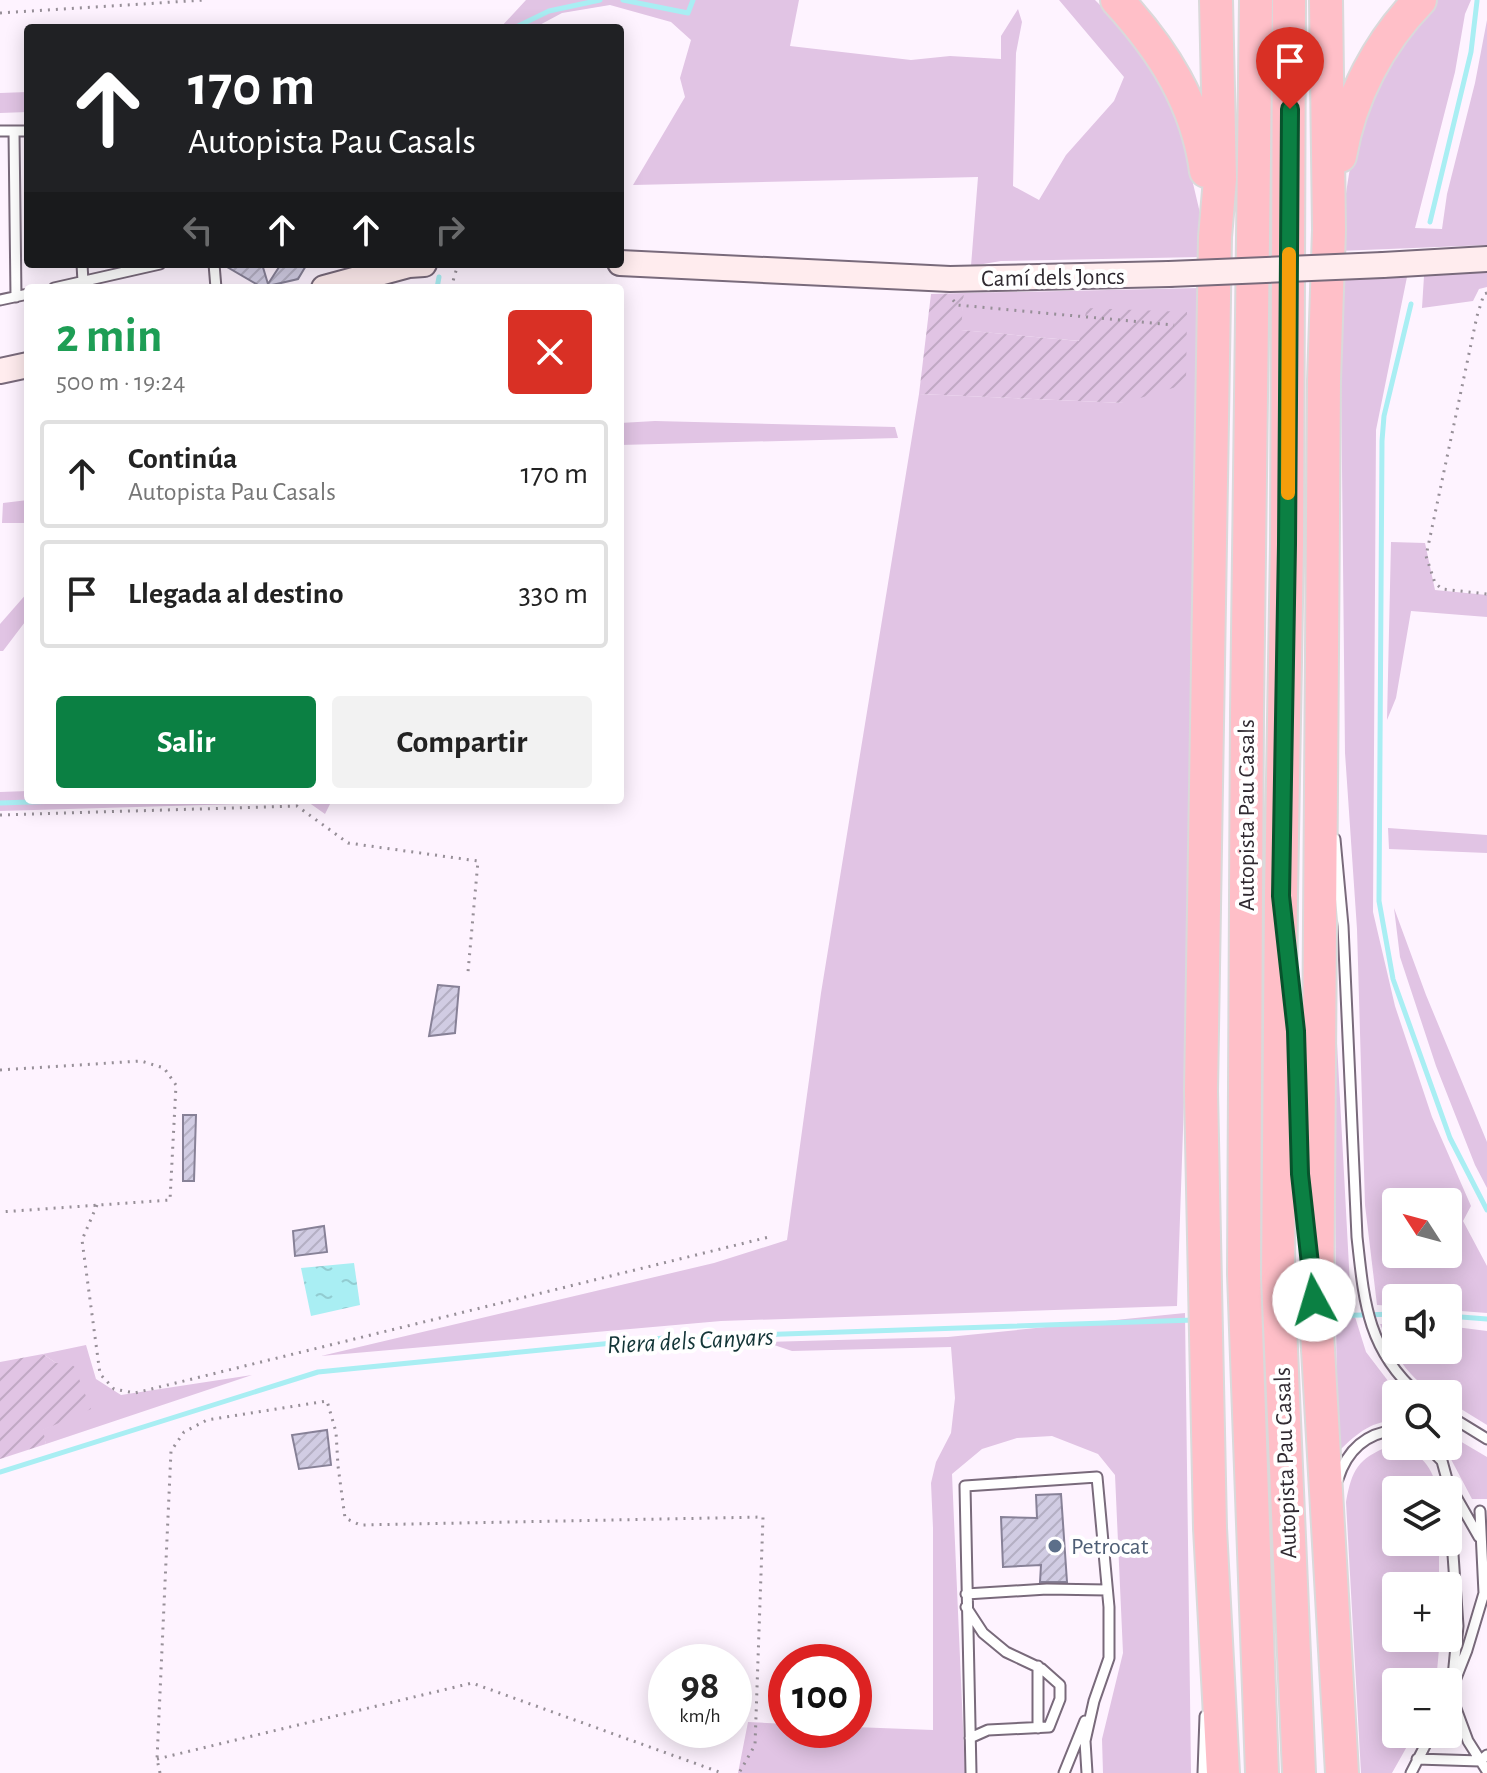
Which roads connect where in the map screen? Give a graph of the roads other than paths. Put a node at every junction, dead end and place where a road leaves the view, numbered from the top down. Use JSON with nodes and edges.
{"nodes":[{"id":1,"x":1117,"y":0,"type":"edge"},
{"id":2,"x":1216,"y":0,"type":"edge"},
{"id":3,"x":1256,"y":0,"type":"edge"},
{"id":4,"x":1289,"y":0,"type":"edge"},
{"id":5,"x":1326,"y":0,"type":"edge"},
{"id":6,"x":1420,"y":0,"type":"edge"},
{"id":7,"x":0,"y":131,"type":"edge"},
{"id":8,"x":14,"y":131,"type":"junction"},
{"id":9,"x":24,"y":131,"type":"edge"},
{"id":10,"x":1329,"y":230,"type":"junction"},
{"id":11,"x":1215,"y":237,"type":"junction"},
{"id":12,"x":1487,"y":259,"type":"edge"},
{"id":13,"x":624,"y":263,"type":"edge"},
{"id":14,"x":82,"y":268,"type":"edge"},
{"id":15,"x":141,"y":268,"type":"edge"},
{"id":16,"x":398,"y":268,"type":"edge"},
{"id":17,"x":83,"y":282,"type":"junction"},
{"id":18,"x":73,"y":284,"type":"edge"},
{"id":19,"x":339,"y":284,"type":"edge"},
{"id":20,"x":24,"y":295,"type":"edge"},
{"id":21,"x":16,"y":297,"type":"junction"},
{"id":22,"x":0,"y":300,"type":"edge"},
{"id":23,"x":24,"y":366,"type":"edge"},
{"id":24,"x":0,"y":371,"type":"edge"},
{"id":25,"x":1247,"y":713,"type":"junction"},
{"id":26,"x":1322,"y":791,"type":"junction"},
{"id":27,"x":1281,"y":896,"type":"junction"},
{"id":28,"x":1204,"y":1164,"type":"junction"},
{"id":29,"x":1314,"y":1268,"type":"junction"},
{"id":30,"x":1402,"y":1380,"type":"edge"},
{"id":31,"x":1462,"y":1424,"type":"edge"},
{"id":32,"x":1382,"y":1433,"type":"edge"},
{"id":33,"x":1487,"y":1439,"type":"edge"},
{"id":34,"x":1462,"y":1507,"type":"edge"},
{"id":35,"x":1480,"y":1511,"type":"dead end"},
{"id":36,"x":1210,"y":1528,"type":"junction"},
{"id":37,"x":1481,"y":1540,"type":"junction"},
{"id":38,"x":1327,"y":1541,"type":"junction"},
{"id":39,"x":1453,"y":1556,"type":"edge"},
{"id":40,"x":1107,"y":1590,"type":"junction"},
{"id":41,"x":966,"y":1594,"type":"junction"},
{"id":42,"x":1485,"y":1594,"type":"edge"},
{"id":43,"x":966,"y":1607,"type":"junction"},
{"id":44,"x":1038,"y":1666,"type":"junction"},
{"id":45,"x":1206,"y":1666,"type":"dead end"},
{"id":46,"x":1453,"y":1668,"type":"edge"},
{"id":47,"x":1460,"y":1668,"type":"edge"},
{"id":48,"x":1094,"y":1701,"type":"junction"},
{"id":49,"x":1205,"y":1712,"type":"dead end"},
{"id":50,"x":1462,"y":1724,"type":"edge"},
{"id":51,"x":1038,"y":1728,"type":"junction"},
{"id":52,"x":970,"y":1738,"type":"junction"},
{"id":53,"x":1423,"y":1748,"type":"edge"},
{"id":54,"x":1484,"y":1758,"type":"edge"},
{"id":55,"x":1417,"y":1759,"type":"junction"},
{"id":56,"x":1487,"y":1771,"type":"edge"},
{"id":57,"x":971,"y":1773,"type":"edge"},
{"id":58,"x":1064,"y":1773,"type":"edge"},
{"id":59,"x":1087,"y":1773,"type":"edge"},
{"id":60,"x":1203,"y":1773,"type":"edge"},
{"id":61,"x":1223,"y":1773,"type":"edge"},
{"id":62,"x":1262,"y":1773,"type":"edge"},
{"id":63,"x":1299,"y":1773,"type":"edge"},
{"id":64,"x":1342,"y":1773,"type":"edge"},
{"id":65,"x":1411,"y":1773,"type":"edge"}],
"edges":[{"from":1,"to":11,"type":"highway"},
{"from":2,"to":11,"type":"highway"},
{"from":3,"to":25,"type":"highway","name":"Autopista Pau Casals"},
{"from":4,"to":27,"type":"highway","name":"Autopista Pau Casals"},
{"from":5,"to":10,"type":"highway"},
{"from":6,"to":10,"type":"highway"},
{"from":7,"to":8,"type":"lane"},
{"from":8,"to":9,"type":"lane"},
{"from":8,"to":21,"type":"lane"},
{"from":10,"to":26,"type":"highway"},
{"from":11,"to":28,"type":"highway"},
{"from":12,"to":13,"type":"street","name":"Camí dels Joncs","bridge":true},
{"from":14,"to":17,"type":"lane"},
{"from":15,"to":17,"type":"lane"},
{"from":16,"to":19,"type":"street"},
{"from":17,"to":18,"type":"lane"},
{"from":20,"to":21,"type":"lane"},
{"from":21,"to":22,"type":"lane"},
{"from":23,"to":24,"type":"street"},
{"from":25,"to":28,"type":"highway"},
{"from":25,"to":62,"type":"highway","name":"Autopista Pau Casals"},
{"from":26,"to":29,"type":"highway"},
{"from":26,"to":30,"type":"lane"},
{"from":27,"to":29,"type":"highway"},
{"from":27,"to":63,"type":"highway","name":"Autopista Pau Casals"},
{"from":28,"to":36,"type":"highway"},
{"from":29,"to":38,"type":"highway"},
{"from":31,"to":33,"type":"lane"},
{"from":32,"to":38,"type":"lane"},
{"from":34,"to":37,"type":"lane"},
{"from":35,"to":37,"type":"lane"},
{"from":36,"to":45,"type":"lane"},
{"from":36,"to":61,"type":"highway"},
{"from":37,"to":42,"type":"lane"},
{"from":38,"to":64,"type":"highway"},
{"from":39,"to":46,"type":"lane"},
{"from":40,"to":41,"type":"lane"},
{"from":40,"to":41,"type":"lane"},
{"from":40,"to":48,"type":"lane"},
{"from":41,"to":43,"type":"lane"},
{"from":42,"to":47,"type":"lane"},
{"from":43,"to":44,"type":"lane"},
{"from":43,"to":52,"type":"lane"},
{"from":44,"to":51,"type":"lane"},
{"from":44,"to":51,"type":"lane"},
{"from":48,"to":58,"type":"lane"},
{"from":48,"to":59,"type":"lane"},
{"from":49,"to":60,"type":"lane"},
{"from":50,"to":54,"type":"lane"},
{"from":51,"to":52,"type":"lane"},
{"from":52,"to":57,"type":"lane"},
{"from":53,"to":55,"type":"lane"},
{"from":54,"to":55,"type":"lane"},
{"from":54,"to":56,"type":"lane"},
{"from":55,"to":65,"type":"lane"}]}
